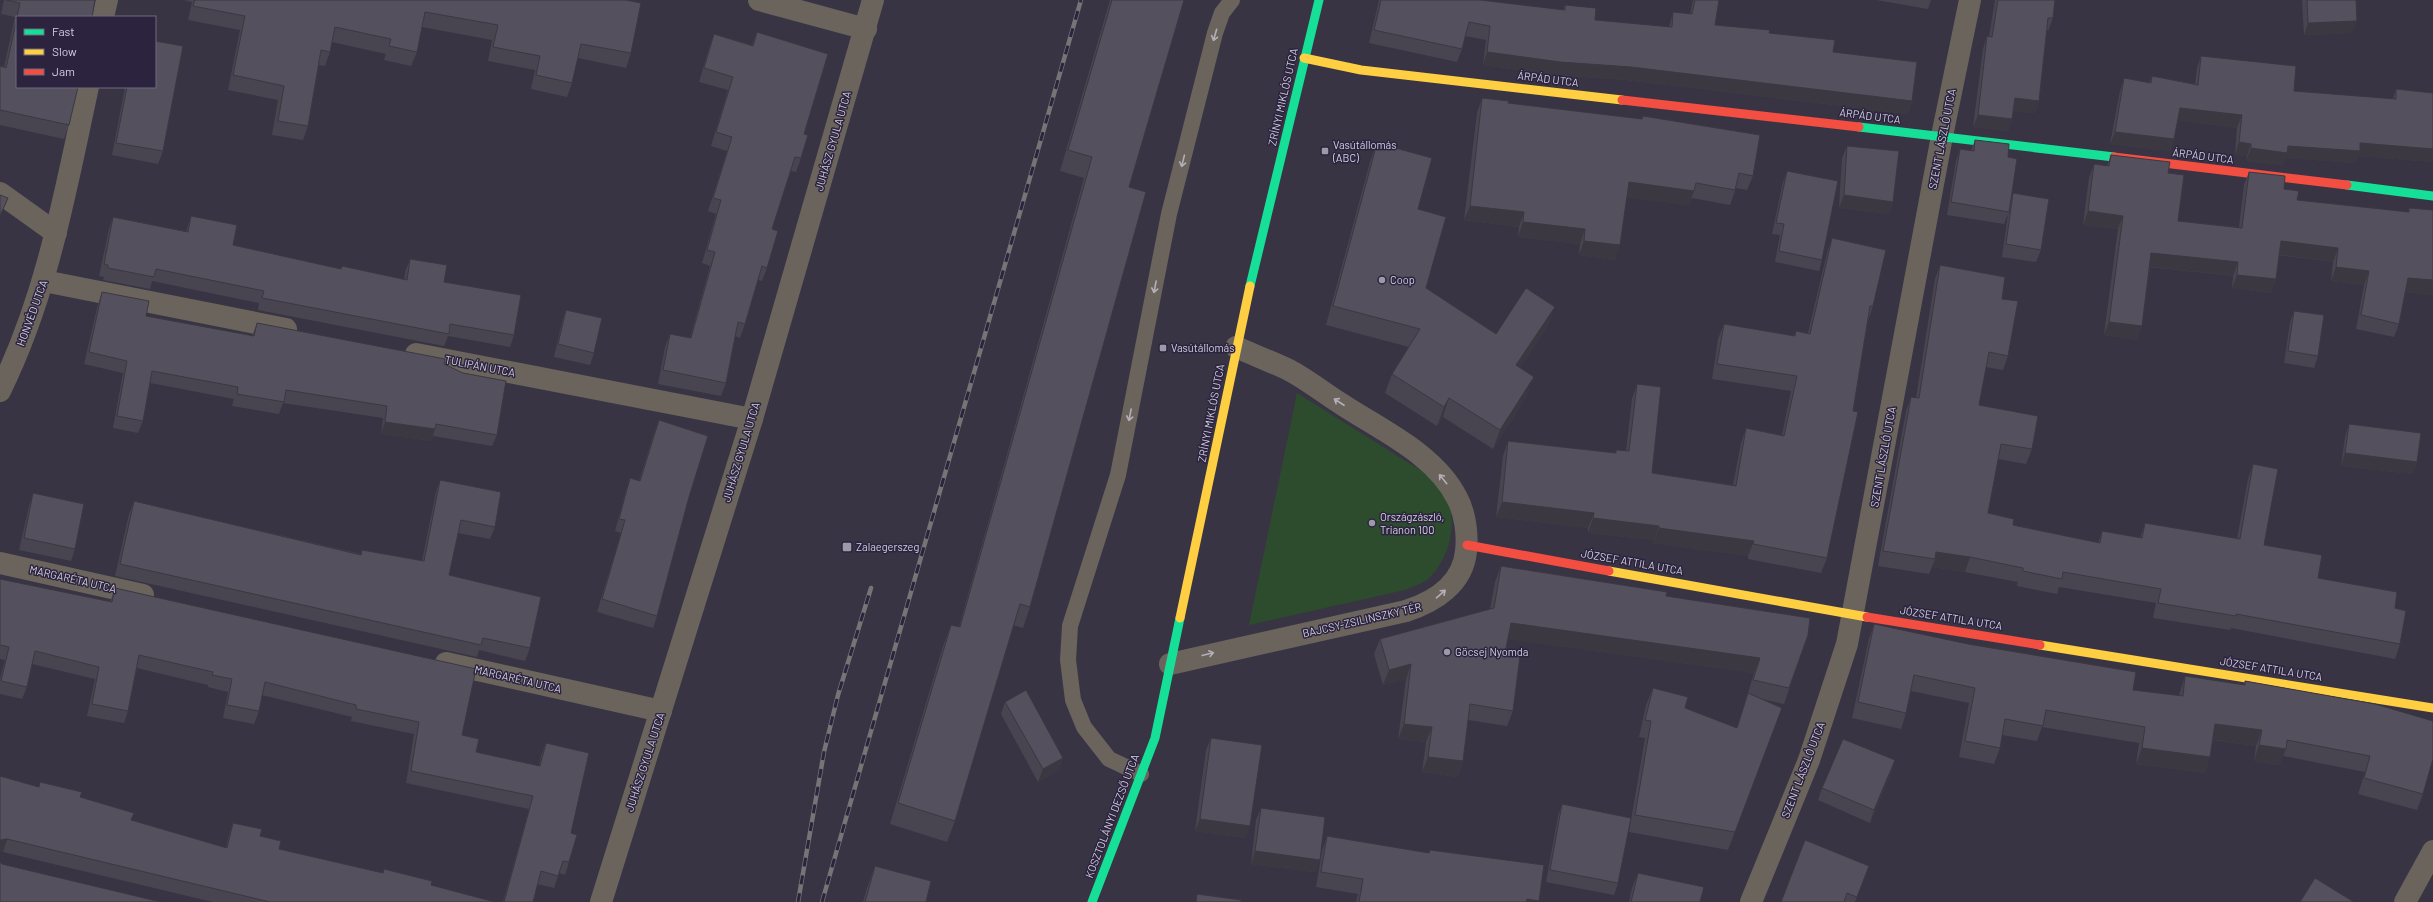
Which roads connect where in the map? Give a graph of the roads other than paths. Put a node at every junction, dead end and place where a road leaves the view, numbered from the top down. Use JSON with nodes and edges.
{"nodes":[{"id":1,"x":107,"y":0,"type":"edge"},
{"id":2,"x":759,"y":0,"type":"edge"},
{"id":3,"x":873,"y":0,"type":"edge"},
{"id":4,"x":1232,"y":0,"type":"edge"},
{"id":5,"x":1319,"y":0,"type":"edge"},
{"id":6,"x":1970,"y":0,"type":"edge"},
{"id":7,"x":103,"y":16,"type":"edge"},
{"id":8,"x":866,"y":28,"type":"junction"},
{"id":9,"x":1304,"y":58,"type":"junction"},
{"id":10,"x":88,"y":88,"type":"edge"},
{"id":11,"x":1942,"y":136,"type":"junction"},
{"id":12,"x":0,"y":193,"type":"edge"},
{"id":13,"x":2433,"y":196,"type":"edge"},
{"id":14,"x":56,"y":233,"type":"junction"},
{"id":15,"x":44,"y":282,"type":"junction"},
{"id":16,"x":308,"y":333,"type":"edge"},
{"id":17,"x":1236,"y":347,"type":"junction"},
{"id":18,"x":394,"y":350,"type":"edge"},
{"id":19,"x":0,"y":391,"type":"edge"},
{"id":20,"x":752,"y":419,"type":"junction"},
{"id":21,"x":1467,"y":545,"type":"junction"},
{"id":22,"x":0,"y":563,"type":"edge"},
{"id":23,"x":163,"y":599,"type":"edge"},
{"id":24,"x":1854,"y":615,"type":"junction"},
{"id":25,"x":428,"y":658,"type":"edge"},
{"id":26,"x":1170,"y":664,"type":"junction"},
{"id":27,"x":2433,"y":708,"type":"edge"},
{"id":28,"x":661,"y":711,"type":"junction"},
{"id":29,"x":1155,"y":738,"type":"joint"},
{"id":30,"x":1141,"y":774,"type":"junction"},
{"id":31,"x":2433,"y":851,"type":"edge"},
{"id":32,"x":601,"y":902,"type":"edge"},
{"id":33,"x":1092,"y":902,"type":"edge"},
{"id":34,"x":1751,"y":902,"type":"edge"},
{"id":35,"x":2405,"y":902,"type":"edge"}],
"edges":[{"from":1,"to":7,"type":"street"},
{"from":2,"to":8,"type":"street"},
{"from":3,"to":8,"type":"street","name":"JUHÁSZ GYULA UTCA"},
{"from":4,"to":30,"type":"lane","one_way":true},
{"from":5,"to":9,"type":"street","name":"ZRÍNYI MIKLÓS UTCA"},
{"from":6,"to":11,"type":"street","name":"SZENT LÁSZLÓ UTCA"},
{"from":8,"to":20,"type":"street","name":"JUHÁSZ GYULA UTCA"},
{"from":9,"to":11,"type":"street","name":"ÁRPÁD UTCA"},
{"from":9,"to":17,"type":"street","name":"ZRÍNYI MIKLÓS UTCA"},
{"from":10,"to":14,"type":"street","name":"HONVÉD UTCA"},
{"from":11,"to":13,"type":"street","name":"ÁRPÁD UTCA"},
{"from":11,"to":24,"type":"street","name":"SZENT LÁSZLÓ UTCA"},
{"from":12,"to":14,"type":"street"},
{"from":14,"to":15,"type":"street","name":"HONVÉD UTCA"},
{"from":15,"to":16,"type":"street"},
{"from":15,"to":19,"type":"street","name":"HONVÉD UTCA"},
{"from":21,"to":17,"type":"street","name":"BAJCSY-ZSILINSZKY TÉR","one_way":true},
{"from":17,"to":26,"type":"street","name":"ZRÍNYI MIKLÓS UTCA"},
{"from":18,"to":20,"type":"street","name":"TULIPÁN UTCA"},
{"from":20,"to":28,"type":"street","name":"JUHÁSZ GYULA UTCA"},
{"from":21,"to":24,"type":"street","name":"JÓZSEF ATTILA UTCA"},
{"from":26,"to":21,"type":"street","name":"BAJCSY-ZSILINSZKY TÉR","one_way":true},
{"from":22,"to":23,"type":"street","name":"MARGARÉTA UTCA"},
{"from":24,"to":27,"type":"street","name":"JÓZSEF ATTILA UTCA"},
{"from":24,"to":34,"type":"street","name":"SZENT LÁSZLÓ UTCA"},
{"from":25,"to":28,"type":"street","name":"MARGARÉTA UTCA"},
{"from":26,"to":29,"type":"street","name":"ZRÍNYI MIKLÓS UTCA"},
{"from":28,"to":32,"type":"street","name":"JUHÁSZ GYULA UTCA"},
{"from":29,"to":30,"type":"street","name":"KOSZTOLÁNYI DEZSŐ UTCA"},
{"from":30,"to":33,"type":"street","name":"KOSZTOLÁNYI DEZSŐ UTCA"},
{"from":31,"to":35,"type":"street"}]}
